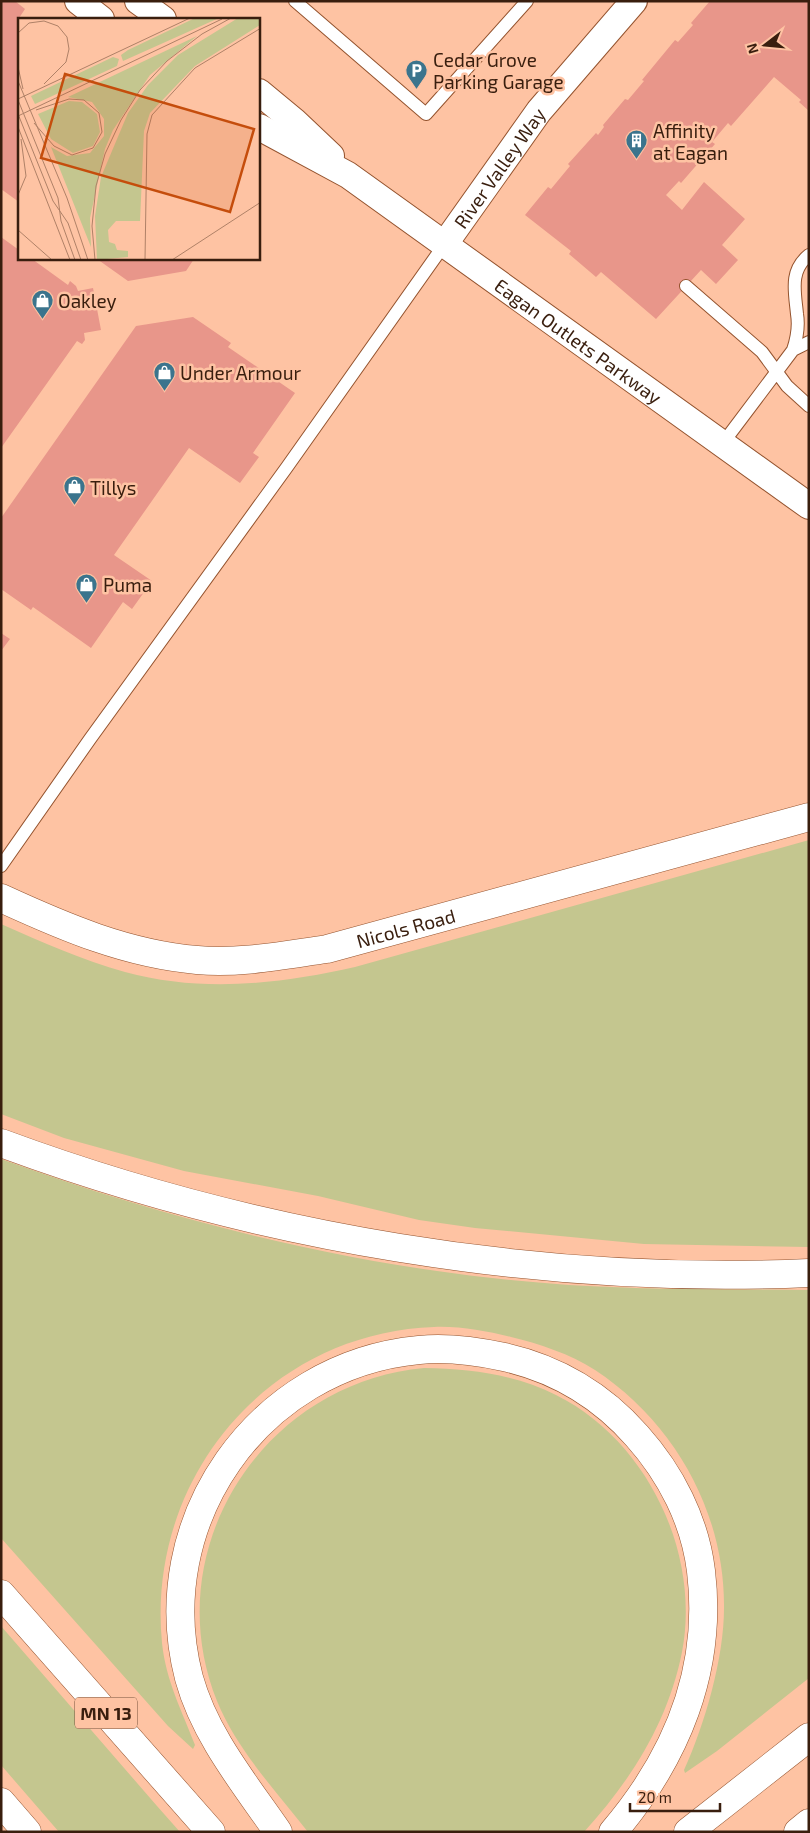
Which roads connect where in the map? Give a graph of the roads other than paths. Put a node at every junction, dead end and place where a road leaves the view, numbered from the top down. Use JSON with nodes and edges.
{"nodes":[{"id":1,"x":138,"y":1,"type":"edge"},
{"id":2,"x":295,"y":1,"type":"edge"},
{"id":3,"x":527,"y":1,"type":"edge"},
{"id":4,"x":634,"y":1,"type":"edge"},
{"id":5,"x":162,"y":18,"type":"edge"},
{"id":6,"x":260,"y":93,"type":"edge"},
{"id":7,"x":260,"y":127,"type":"edge"},
{"id":8,"x":348,"y":175,"type":"junction"},
{"id":9,"x":444,"y":244,"type":"junction"},
{"id":10,"x":809,"y":254,"type":"edge"},
{"id":11,"x":686,"y":286,"type":"dead end"},
{"id":12,"x":809,"y":342,"type":"edge"},
{"id":13,"x":793,"y":350,"type":"junction"},
{"id":14,"x":777,"y":372,"type":"junction"},
{"id":15,"x":809,"y":406,"type":"edge"},
{"id":16,"x":723,"y":442,"type":"junction"},
{"id":17,"x":809,"y":506,"type":"edge"},
{"id":18,"x":809,"y":817,"type":"edge"},
{"id":19,"x":1,"y":866,"type":"edge"},
{"id":20,"x":1,"y":898,"type":"edge"},
{"id":21,"x":1,"y":1143,"type":"edge"},
{"id":22,"x":809,"y":1273,"type":"edge"},
{"id":23,"x":1,"y":1594,"type":"edge"},
{"id":24,"x":809,"y":1736,"type":"edge"},
{"id":25,"x":1,"y":1802,"type":"edge"},
{"id":26,"x":809,"y":1823,"type":"edge"},
{"id":27,"x":27,"y":1832,"type":"edge"},
{"id":28,"x":211,"y":1832,"type":"edge"},
{"id":29,"x":278,"y":1832,"type":"edge"},
{"id":30,"x":613,"y":1832,"type":"edge"},
{"id":31,"x":688,"y":1832,"type":"edge"},
{"id":32,"x":798,"y":1832,"type":"edge"}],
"edges":[{"from":1,"to":5,"type":"street"},
{"from":2,"to":3,"type":"lane"},
{"from":4,"to":9,"type":"street","name":"River Valley Way"},
{"from":6,"to":8,"type":"street","name":"Eagan Outlets Parkway"},
{"from":7,"to":8,"type":"street","name":"Eagan Outlets Parkway"},
{"from":8,"to":9,"type":"street","name":"Eagan Outlets Parkway"},
{"from":9,"to":16,"type":"street","name":"Eagan Outlets Parkway"},
{"from":9,"to":19,"type":"lane"},
{"from":10,"to":13,"type":"lane"},
{"from":11,"to":14,"type":"lane"},
{"from":12,"to":13,"type":"lane"},
{"from":13,"to":14,"type":"lane"},
{"from":14,"to":15,"type":"lane"},
{"from":14,"to":16,"type":"lane"},
{"from":16,"to":17,"type":"street","name":"Eagan Outlets Parkway"},
{"from":18,"to":20,"type":"main road","name":"Nicols Road"},
{"from":21,"to":22,"type":"main road"},
{"from":23,"to":28,"type":"main road","number":"MN 13"},
{"from":24,"to":31,"type":"main road"},
{"from":25,"to":27,"type":"main road"},
{"from":26,"to":32,"type":"main road"},
{"from":29,"to":30,"type":"main road"}]}
